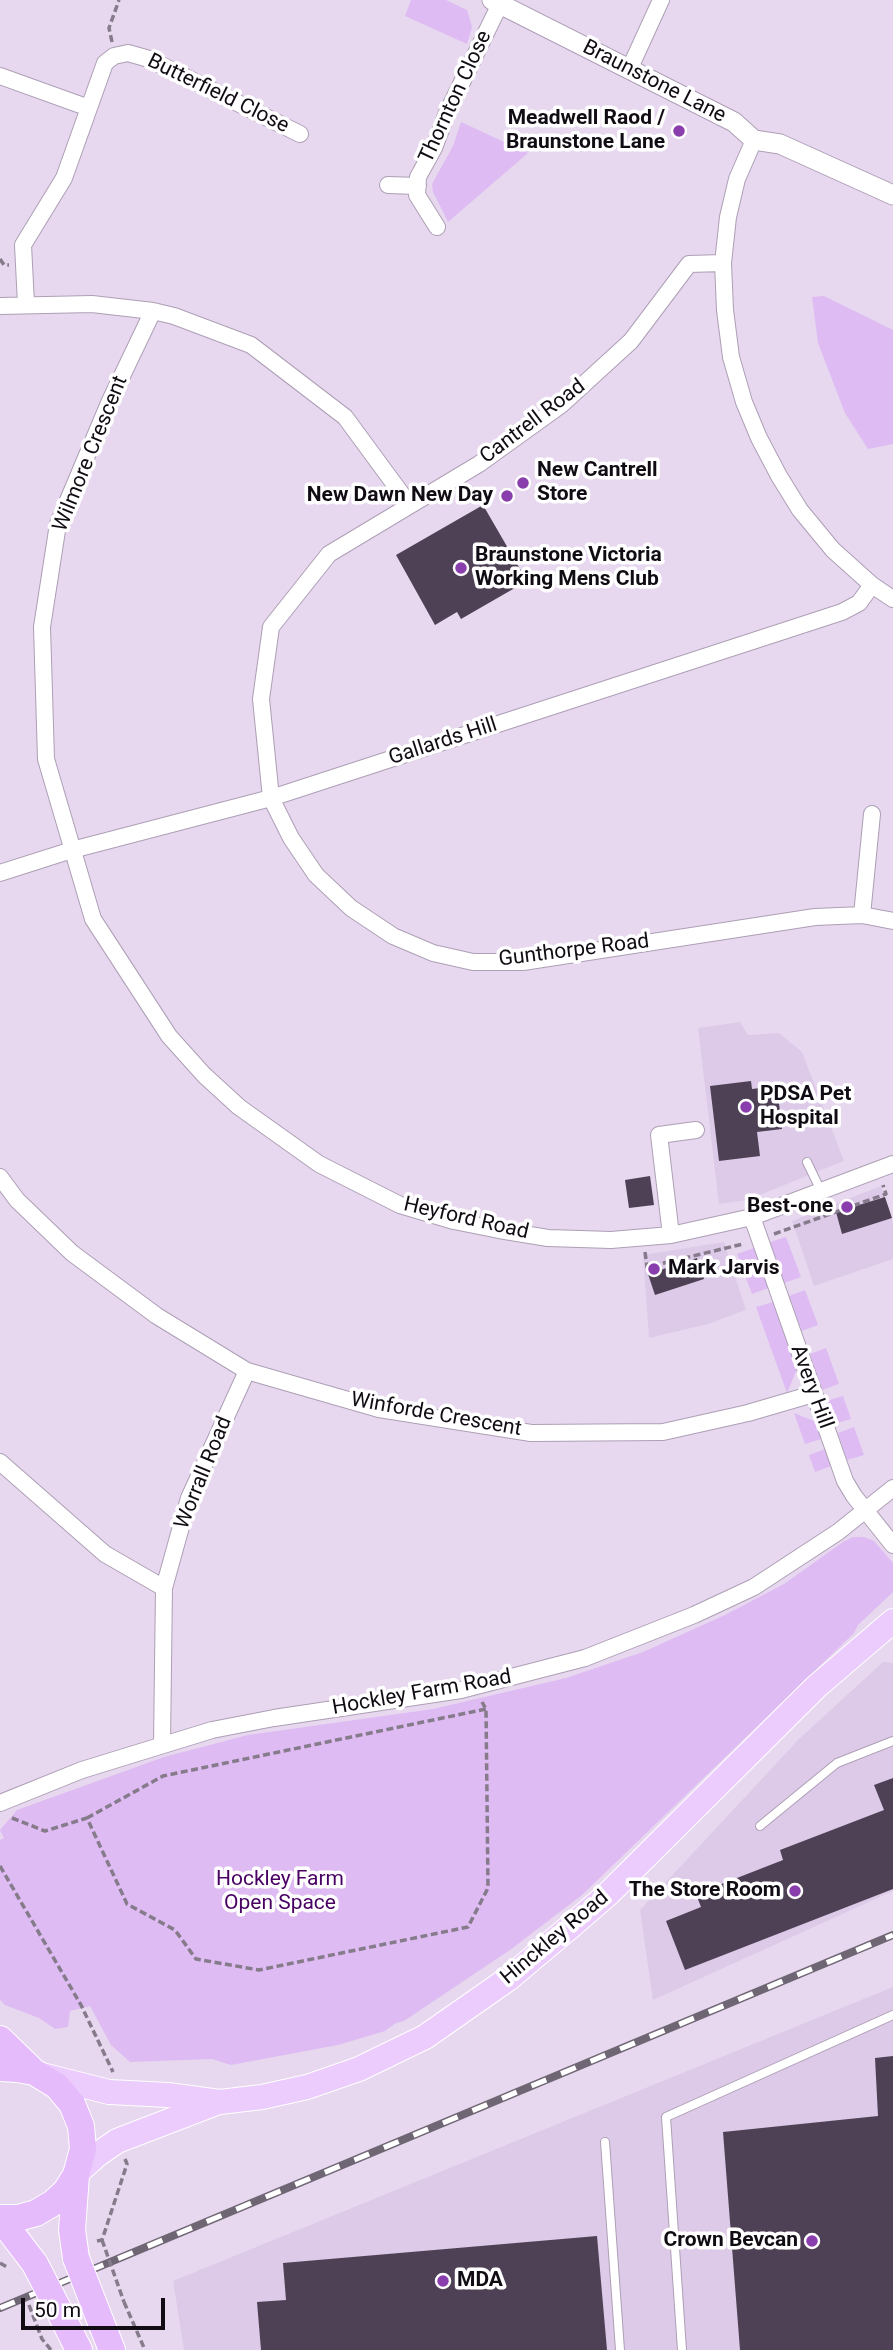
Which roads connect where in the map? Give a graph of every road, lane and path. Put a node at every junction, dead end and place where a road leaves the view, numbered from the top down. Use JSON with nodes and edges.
{"nodes":[{"id":1,"x":119,"y":0,"type":"edge"},
{"id":2,"x":661,"y":0,"type":"edge"},
{"id":3,"x":496,"y":2,"type":"edge"},
{"id":4,"x":114,"y":56,"type":"junction"},
{"id":5,"x":629,"y":70,"type":"junction"},
{"id":6,"x":0,"y":76,"type":"edge"},
{"id":7,"x":89,"y":108,"type":"junction"},
{"id":8,"x":300,"y":134,"type":"dead end"},
{"id":9,"x":754,"y":140,"type":"junction"},
{"id":10,"x":388,"y":185,"type":"dead end"},
{"id":11,"x":418,"y":186,"type":"junction"},
{"id":12,"x":893,"y":195,"type":"edge"},
{"id":13,"x":437,"y":227,"type":"dead end"},
{"id":14,"x":723,"y":263,"type":"junction"},
{"id":15,"x":26,"y":304,"type":"junction"},
{"id":16,"x":0,"y":306,"type":"edge"},
{"id":17,"x":153,"y":311,"type":"junction"},
{"id":18,"x":409,"y":504,"type":"junction"},
{"id":19,"x":872,"y":585,"type":"junction"},
{"id":20,"x":893,"y":599,"type":"edge"},
{"id":21,"x":271,"y":798,"type":"junction"},
{"id":22,"x":872,"y":814,"type":"dead end"},
{"id":23,"x":72,"y":850,"type":"junction"},
{"id":24,"x":0,"y":873,"type":"edge"},
{"id":25,"x":862,"y":915,"type":"junction"},
{"id":26,"x":893,"y":921,"type":"edge"},
{"id":27,"x":696,"y":1130,"type":"dead end"},
{"id":28,"x":807,"y":1162,"type":"dead end"},
{"id":29,"x":893,"y":1164,"type":"edge"},
{"id":30,"x":0,"y":1178,"type":"edge"},
{"id":31,"x":883,"y":1184,"type":"dead end"},
{"id":32,"x":821,"y":1191,"type":"junction"},
{"id":33,"x":886,"y":1192,"type":"dead end"},
{"id":34,"x":752,"y":1217,"type":"junction"},
{"id":35,"x":671,"y":1235,"type":"junction"},
{"id":36,"x":645,"y":1255,"type":"dead end"},
{"id":37,"x":646,"y":1264,"type":"dead end"},
{"id":38,"x":247,"y":1371,"type":"junction"},
{"id":39,"x":813,"y":1394,"type":"junction"},
{"id":40,"x":0,"y":1462,"type":"edge"},
{"id":41,"x":893,"y":1488,"type":"edge"},
{"id":42,"x":866,"y":1511,"type":"junction"},
{"id":43,"x":893,"y":1545,"type":"edge"},
{"id":44,"x":164,"y":1588,"type":"junction"},
{"id":45,"x":893,"y":1621,"type":"edge"},
{"id":46,"x":475,"y":1687,"type":"junction"},
{"id":47,"x":486,"y":1709,"type":"junction"},
{"id":48,"x":893,"y":1741,"type":"edge"},
{"id":49,"x":162,"y":1744,"type":"junction"},
{"id":50,"x":4,"y":1809,"type":"edge"},
{"id":51,"x":87,"y":1818,"type":"junction"},
{"id":52,"x":760,"y":1826,"type":"dead end"},
{"id":53,"x":0,"y":1866,"type":"edge"},
{"id":54,"x":893,"y":2015,"type":"edge"},
{"id":55,"x":0,"y":2039,"type":"edge"},
{"id":56,"x":0,"y":2068,"type":"edge"},
{"id":57,"x":36,"y":2073,"type":"junction"},
{"id":58,"x":104,"y":2073,"type":"dead end"},
{"id":59,"x":122,"y":2084,"type":"junction"},
{"id":60,"x":220,"y":2102,"type":"junction"},
{"id":61,"x":117,"y":2141,"type":"junction"},
{"id":62,"x":605,"y":2142,"type":"dead end"},
{"id":63,"x":77,"y":2173,"type":"junction"},
{"id":64,"x":0,"y":2218,"type":"edge"},
{"id":65,"x":37,"y":2326,"type":"dead end"},
{"id":66,"x":74,"y":2340,"type":"edge"},
{"id":67,"x":51,"y":2350,"type":"edge"},
{"id":68,"x":112,"y":2350,"type":"edge"},
{"id":69,"x":145,"y":2350,"type":"edge"},
{"id":70,"x":620,"y":2350,"type":"edge"},
{"id":71,"x":682,"y":2350,"type":"edge"}],
"edges":[{"from":1,"to":4,"type":"path"},
{"from":2,"to":5,"type":"street"},
{"from":3,"to":5,"type":"street","name":"Braunstone Lane"},
{"from":3,"to":11,"type":"street","name":"Thornton Close"},
{"from":4,"to":7,"type":"street"},
{"from":4,"to":8,"type":"street","name":"Butterfield Close"},
{"from":5,"to":9,"type":"street","name":"Braunstone Lane"},
{"from":6,"to":7,"type":"street"},
{"from":7,"to":15,"type":"street"},
{"from":9,"to":12,"type":"street","name":"Braunstone Lane"},
{"from":9,"to":14,"type":"street"},
{"from":10,"to":11,"type":"street"},
{"from":11,"to":13,"type":"street","name":"Thornton Close"},
{"from":14,"to":18,"type":"street","name":"Cantrell Road"},
{"from":14,"to":19,"type":"street"},
{"from":15,"to":16,"type":"street"},
{"from":15,"to":17,"type":"street"},
{"from":17,"to":18,"type":"street"},
{"from":17,"to":23,"type":"street","name":"Wilmore Crescent"},
{"from":18,"to":21,"type":"street","name":"Cantrell Road"},
{"from":19,"to":20,"type":"street"},
{"from":19,"to":21,"type":"street","name":"Gallards Hill"},
{"from":21,"to":23,"type":"street","name":"Gallards Hill"},
{"from":21,"to":25,"type":"street","name":"Gunthorpe Road"},
{"from":22,"to":25,"type":"street"},
{"from":23,"to":24,"type":"street","name":"Gallards Hill"},
{"from":23,"to":35,"type":"street","name":"Heyford Road"},
{"from":25,"to":26,"type":"street","name":"Gunthorpe Road"},
{"from":27,"to":35,"type":"street"},
{"from":28,"to":32,"type":"lane"},
{"from":29,"to":32,"type":"street","name":"Heyford Road"},
{"from":30,"to":38,"type":"street","name":"Winforde Crescent"},
{"from":31,"to":33,"type":"path"},
{"from":32,"to":34,"type":"street","name":"Heyford Road"},
{"from":34,"to":35,"type":"street","name":"Heyford Road"},
{"from":34,"to":39,"type":"street","name":"Avery Hill"},
{"from":36,"to":37,"type":"path"},
{"from":38,"to":39,"type":"street","name":"Winforde Crescent"},
{"from":38,"to":44,"type":"street","name":"Worrall Road"},
{"from":39,"to":42,"type":"street","name":"Avery Hill"},
{"from":40,"to":44,"type":"street"},
{"from":41,"to":42,"type":"street","name":"Hockley Farm Road"},
{"from":42,"to":43,"type":"street","name":"Avery Hill"},
{"from":42,"to":46,"type":"street","name":"Hockley Farm Road"},
{"from":44,"to":49,"type":"street","name":"Worrall Road"},
{"from":45,"to":60,"type":"main road","name":"Hinckley Road"},
{"from":46,"to":47,"type":"path"},
{"from":46,"to":49,"type":"street","name":"Hockley Farm Road"},
{"from":47,"to":51,"type":"path"},
{"from":47,"to":51,"type":"path"},
{"from":48,"to":52,"type":"lane"},
{"from":49,"to":50,"type":"street","name":"Hockley Farm Road"},
{"from":50,"to":51,"type":"path"},
{"from":53,"to":59,"type":"path"},
{"from":54,"to":71,"type":"lane"},
{"from":55,"to":57,"type":"highway"},
{"from":56,"to":57,"type":"highway"},
{"from":57,"to":59,"type":"main road","name":"Hinckley Road"},
{"from":57,"to":63,"type":"highway"},
{"from":58,"to":59,"type":"path"},
{"from":59,"to":60,"type":"main road","name":"Hinckley Road"},
{"from":60,"to":61,"type":"main road","name":"Hinckley Road"},
{"from":61,"to":63,"type":"main road","name":"Hinckley Road"},
{"from":61,"to":69,"type":"path","bridge":true},
{"from":62,"to":70,"type":"lane"},
{"from":63,"to":64,"type":"highway"},
{"from":63,"to":68,"type":"highway","bridge":true},
{"from":64,"to":66,"type":"highway","bridge":true},
{"from":65,"to":67,"type":"path"}]}
